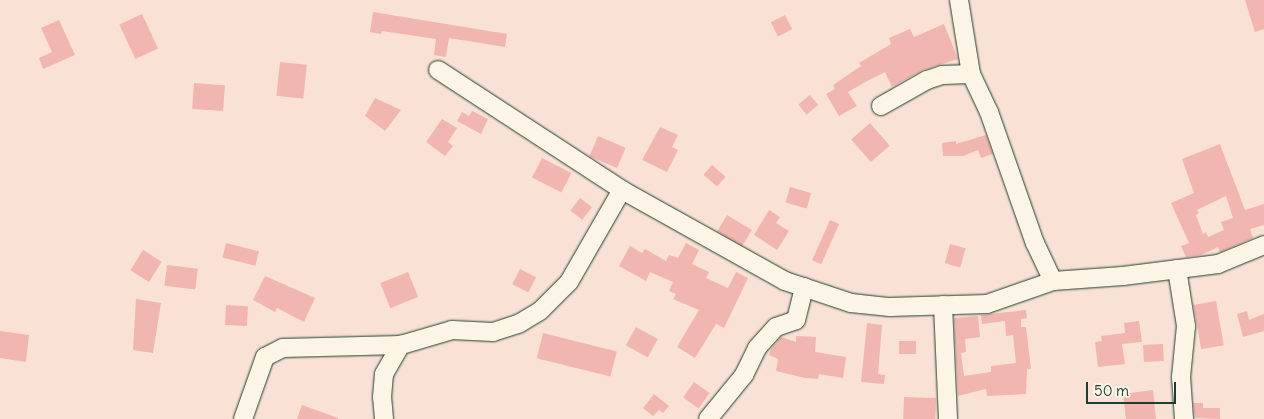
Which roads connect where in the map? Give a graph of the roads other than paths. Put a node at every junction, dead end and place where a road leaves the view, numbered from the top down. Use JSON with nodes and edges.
{"nodes":[{"id":1,"x":959,"y":0,"type":"edge"},
{"id":2,"x":438,"y":70,"type":"dead end"},
{"id":3,"x":971,"y":74,"type":"junction"},
{"id":4,"x":881,"y":106,"type":"dead end"},
{"id":5,"x":622,"y":190,"type":"junction"},
{"id":6,"x":1264,"y":245,"type":"edge"},
{"id":7,"x":1177,"y":268,"type":"junction"},
{"id":8,"x":1054,"y":281,"type":"junction"},
{"id":9,"x":804,"y":287,"type":"junction"},
{"id":10,"x":943,"y":305,"type":"junction"},
{"id":11,"x":401,"y":345,"type":"junction"},
{"id":12,"x":243,"y":419,"type":"edge"},
{"id":13,"x":384,"y":419,"type":"edge"},
{"id":14,"x":708,"y":419,"type":"edge"},
{"id":15,"x":948,"y":419,"type":"edge"},
{"id":16,"x":1184,"y":419,"type":"edge"}],
"edges":[{"from":1,"to":3,"type":"street"},
{"from":2,"to":5,"type":"street"},
{"from":3,"to":4,"type":"street"},
{"from":3,"to":8,"type":"street"},
{"from":5,"to":9,"type":"street"},
{"from":5,"to":11,"type":"street"},
{"from":6,"to":7,"type":"street"},
{"from":7,"to":8,"type":"street"},
{"from":7,"to":16,"type":"street"},
{"from":8,"to":10,"type":"street"},
{"from":9,"to":10,"type":"street"},
{"from":9,"to":14,"type":"street"},
{"from":10,"to":15,"type":"street"},
{"from":11,"to":12,"type":"street"},
{"from":11,"to":13,"type":"street"}]}
